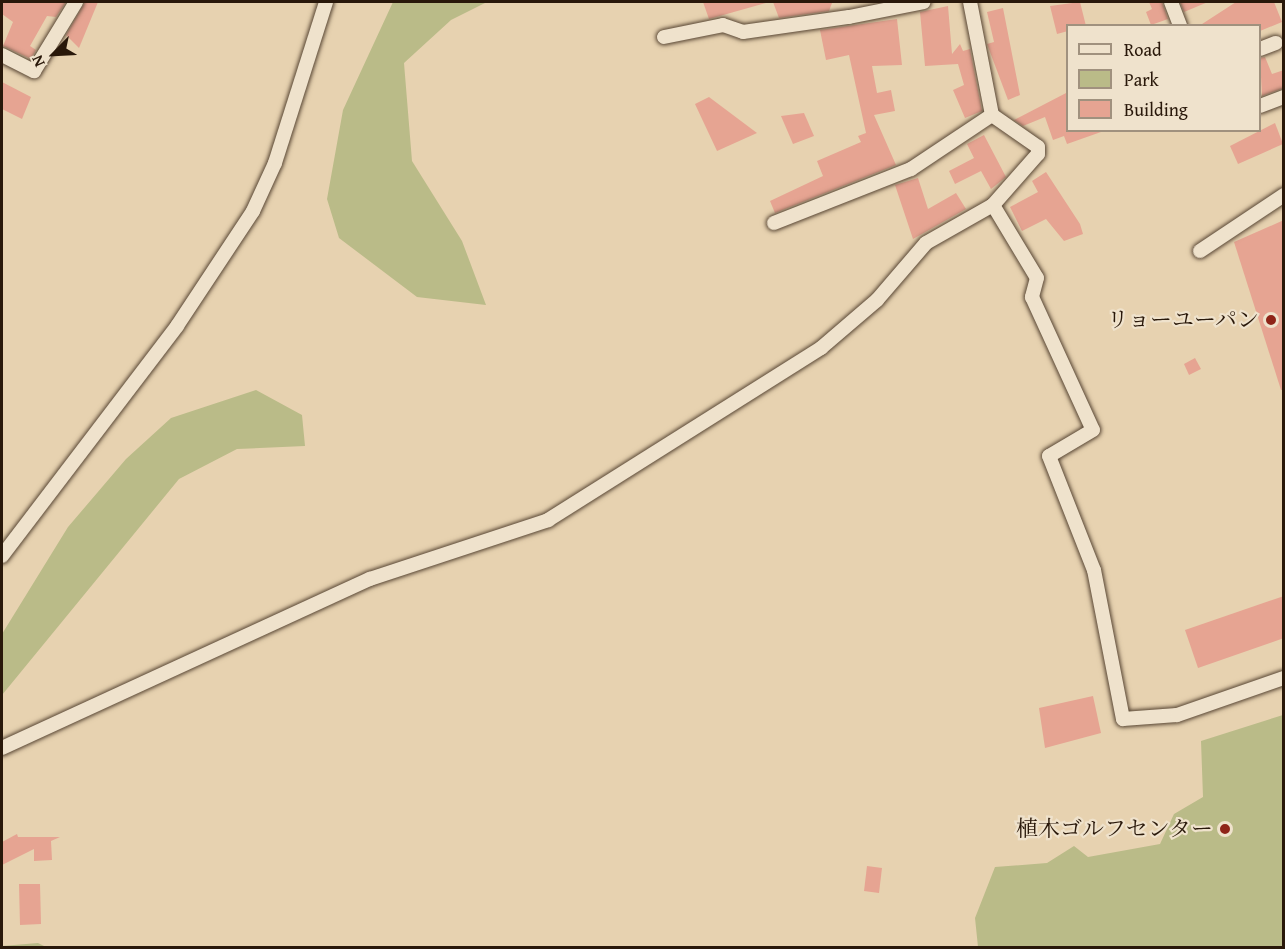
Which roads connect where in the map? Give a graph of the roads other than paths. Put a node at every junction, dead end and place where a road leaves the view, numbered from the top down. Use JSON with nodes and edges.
{"nodes":[{"id":1,"x":76,"y":2,"type":"edge"},
{"id":2,"x":326,"y":2,"type":"edge"},
{"id":3,"x":924,"y":2,"type":"edge"},
{"id":4,"x":970,"y":2,"type":"edge"},
{"id":5,"x":1171,"y":2,"type":"edge"},
{"id":6,"x":1179,"y":24,"type":"edge"},
{"id":7,"x":664,"y":37,"type":"dead end"},
{"id":8,"x":1276,"y":43,"type":"dead end"},
{"id":9,"x":1261,"y":49,"type":"edge"},
{"id":10,"x":2,"y":55,"type":"edge"},
{"id":11,"x":1284,"y":97,"type":"edge"},
{"id":12,"x":1261,"y":106,"type":"edge"},
{"id":13,"x":992,"y":115,"type":"junction"},
{"id":14,"x":1284,"y":195,"type":"edge"},
{"id":15,"x":993,"y":206,"type":"junction"},
{"id":16,"x":774,"y":223,"type":"dead end"},
{"id":17,"x":1200,"y":251,"type":"dead end"},
{"id":18,"x":2,"y":556,"type":"edge"},
{"id":19,"x":1284,"y":678,"type":"edge"},
{"id":20,"x":2,"y":748,"type":"edge"}],
"edges":[{"from":1,"to":10,"type":"street"},
{"from":2,"to":18,"type":"street"},
{"from":3,"to":7,"type":"street"},
{"from":4,"to":13,"type":"street"},
{"from":5,"to":6,"type":"street"},
{"from":8,"to":9,"type":"street"},
{"from":11,"to":12,"type":"street"},
{"from":13,"to":15,"type":"street"},
{"from":13,"to":16,"type":"street"},
{"from":14,"to":17,"type":"street"},
{"from":15,"to":19,"type":"street"},
{"from":15,"to":20,"type":"street"}]}
